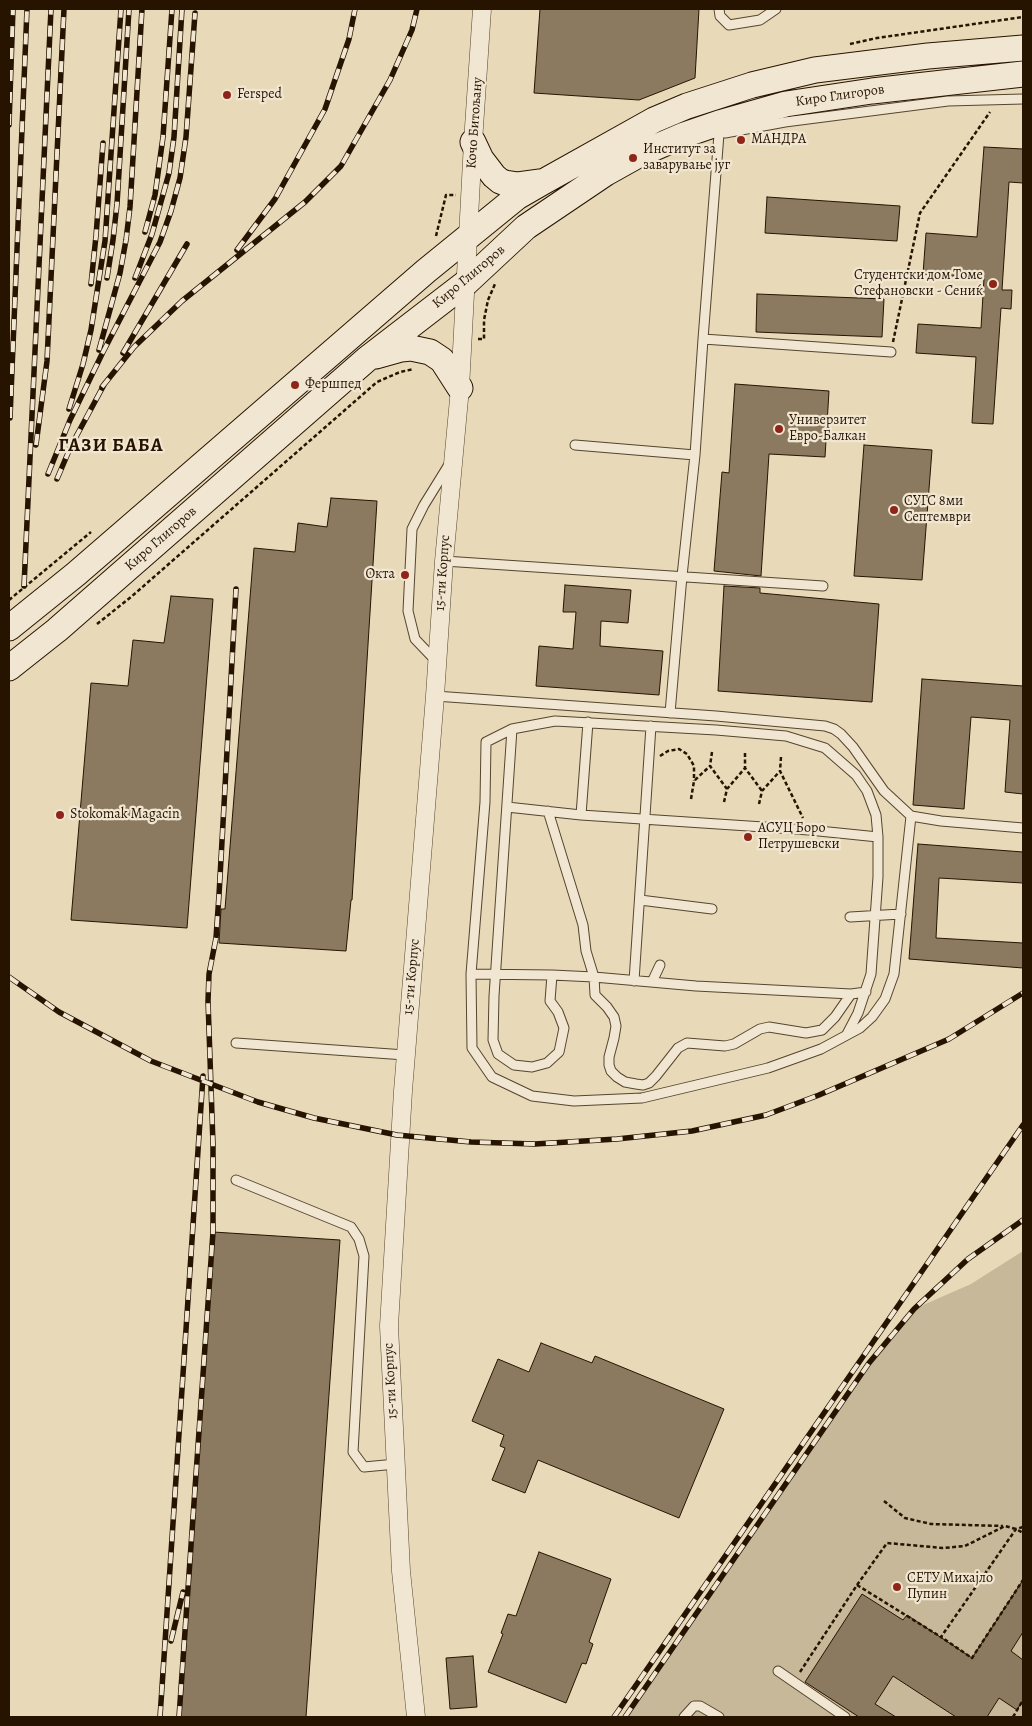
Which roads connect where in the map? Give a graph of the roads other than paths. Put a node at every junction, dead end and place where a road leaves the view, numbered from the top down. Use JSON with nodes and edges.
{"nodes":[{"id":1,"x":482,"y":9,"type":"edge"},
{"id":2,"x":719,"y":9,"type":"edge"},
{"id":3,"x":776,"y":9,"type":"edge"},
{"id":4,"x":1023,"y":48,"type":"edge"},
{"id":5,"x":1023,"y":74,"type":"edge"},
{"id":6,"x":1023,"y":99,"type":"edge"},
{"id":7,"x":719,"y":128,"type":"junction"},
{"id":8,"x":473,"y":142,"type":"junction"},
{"id":9,"x":543,"y":182,"type":"junction"},
{"id":10,"x":469,"y":237,"type":"junction"},
{"id":11,"x":467,"y":282,"type":"junction"},
{"id":12,"x":703,"y":339,"type":"junction"},
{"id":13,"x":891,"y":352,"type":"road end"},
{"id":14,"x":366,"y":359,"type":"junction"},
{"id":15,"x":460,"y":388,"type":"junction"},
{"id":16,"x":575,"y":445,"type":"dead end"},
{"id":17,"x":695,"y":455,"type":"junction"},
{"id":18,"x":454,"y":456,"type":"junction"},
{"id":19,"x":444,"y":561,"type":"junction"},
{"id":20,"x":682,"y":576,"type":"junction"},
{"id":21,"x":823,"y":586,"type":"dead end"},
{"id":22,"x":9,"y":628,"type":"edge"},
{"id":23,"x":437,"y":662,"type":"junction"},
{"id":24,"x":9,"y":668,"type":"edge"},
{"id":25,"x":435,"y":696,"type":"junction"},
{"id":26,"x":670,"y":712,"type":"junction"},
{"id":27,"x":588,"y":722,"type":"junction"},
{"id":28,"x":651,"y":726,"type":"junction"},
{"id":29,"x":512,"y":729,"type":"junction"},
{"id":30,"x":507,"y":807,"type":"junction"},
{"id":31,"x":548,"y":811,"type":"junction"},
{"id":32,"x":581,"y":815,"type":"junction"},
{"id":33,"x":911,"y":816,"type":"junction"},
{"id":34,"x":645,"y":820,"type":"junction"},
{"id":35,"x":1023,"y":828,"type":"edge"},
{"id":36,"x":878,"y":837,"type":"junction"},
{"id":37,"x":640,"y":900,"type":"junction"},
{"id":38,"x":712,"y":909,"type":"dead end"},
{"id":39,"x":901,"y":914,"type":"junction"},
{"id":40,"x":850,"y":917,"type":"dead end"},
{"id":41,"x":874,"y":917,"type":"junction"},
{"id":42,"x":660,"y":965,"type":"dead end"},
{"id":43,"x":471,"y":974,"type":"junction"},
{"id":44,"x":496,"y":974,"type":"junction"},
{"id":45,"x":552,"y":975,"type":"junction"},
{"id":46,"x":594,"y":977,"type":"junction"},
{"id":47,"x":634,"y":981,"type":"junction"},
{"id":48,"x":652,"y":982,"type":"junction"},
{"id":49,"x":866,"y":992,"type":"junction"},
{"id":50,"x":851,"y":994,"type":"junction"},
{"id":51,"x":847,"y":1034,"type":"junction"},
{"id":52,"x":236,"y":1043,"type":"dead end"},
{"id":53,"x":405,"y":1056,"type":"junction"},
{"id":54,"x":639,"y":1084,"type":"junction"},
{"id":55,"x":638,"y":1098,"type":"junction"},
{"id":56,"x":236,"y":1180,"type":"dead end"},
{"id":57,"x":396,"y":1464,"type":"junction"},
{"id":58,"x":778,"y":1671,"type":"dead end"},
{"id":59,"x":416,"y":1717,"type":"edge"},
{"id":60,"x":684,"y":1717,"type":"edge"},
{"id":61,"x":720,"y":1717,"type":"edge"},
{"id":62,"x":845,"y":1717,"type":"edge"}],
"edges":[{"from":1,"to":8,"type":"street","name":"Кочо Битољану"},
{"from":2,"to":3,"type":"lane"},
{"from":4,"to":9,"type":"street","name":"Киро Глигоров"},
{"from":5,"to":7,"type":"street","name":"Киро Глигоров"},
{"from":6,"to":7,"type":"lane"},
{"from":7,"to":11,"type":"street","name":"Киро Глигоров"},
{"from":7,"to":12,"type":"lane"},
{"from":8,"to":9,"type":"street"},
{"from":8,"to":10,"type":"street","name":"Кочо Битољану"},
{"from":9,"to":10,"type":"street","name":"Киро Глигоров"},
{"from":10,"to":11,"type":"street","name":"15-ти Корпус"},
{"from":10,"to":22,"type":"street","name":"Киро Глигоров"},
{"from":11,"to":14,"type":"street","name":"Киро Глигоров"},
{"from":11,"to":15,"type":"street","name":"15-ти Корпус"},
{"from":12,"to":13,"type":"lane"},
{"from":12,"to":17,"type":"lane"},
{"from":14,"to":15,"type":"street"},
{"from":14,"to":24,"type":"street","name":"Киро Глигоров"},
{"from":15,"to":18,"type":"street","name":"15-ти Корпус"},
{"from":16,"to":17,"type":"lane"},
{"from":17,"to":20,"type":"lane"},
{"from":18,"to":19,"type":"street","name":"15-ти Корпус"},
{"from":18,"to":23,"type":"lane"},
{"from":19,"to":20,"type":"lane"},
{"from":19,"to":23,"type":"street","name":"15-ти Корпус"},
{"from":20,"to":21,"type":"lane"},
{"from":20,"to":26,"type":"lane"},
{"from":23,"to":25,"type":"street","name":"15-ти Корпус"},
{"from":25,"to":26,"type":"lane"},
{"from":25,"to":53,"type":"street","name":"15-ти Корпус"},
{"from":26,"to":33,"type":"lane"},
{"from":27,"to":28,"type":"lane"},
{"from":27,"to":29,"type":"lane"},
{"from":27,"to":32,"type":"lane"},
{"from":28,"to":34,"type":"lane"},
{"from":28,"to":36,"type":"lane"},
{"from":29,"to":30,"type":"lane"},
{"from":29,"to":43,"type":"lane"},
{"from":30,"to":31,"type":"lane"},
{"from":30,"to":44,"type":"lane"},
{"from":31,"to":32,"type":"lane"},
{"from":31,"to":46,"type":"lane"},
{"from":32,"to":34,"type":"lane"},
{"from":33,"to":35,"type":"lane"},
{"from":33,"to":39,"type":"lane"},
{"from":34,"to":36,"type":"lane"},
{"from":34,"to":37,"type":"lane"},
{"from":36,"to":41,"type":"lane"},
{"from":37,"to":38,"type":"lane"},
{"from":37,"to":47,"type":"lane"},
{"from":39,"to":41,"type":"lane"},
{"from":39,"to":51,"type":"lane"},
{"from":40,"to":41,"type":"lane"},
{"from":41,"to":49,"type":"lane"},
{"from":42,"to":48,"type":"lane"},
{"from":43,"to":44,"type":"lane"},
{"from":43,"to":55,"type":"lane"},
{"from":44,"to":45,"type":"lane"},
{"from":44,"to":45,"type":"lane"},
{"from":45,"to":46,"type":"lane"},
{"from":46,"to":47,"type":"lane"},
{"from":46,"to":54,"type":"lane"},
{"from":47,"to":48,"type":"lane"},
{"from":48,"to":50,"type":"lane"},
{"from":49,"to":50,"type":"lane"},
{"from":49,"to":51,"type":"lane"},
{"from":50,"to":54,"type":"lane"},
{"from":51,"to":55,"type":"lane"},
{"from":52,"to":53,"type":"lane"},
{"from":53,"to":57,"type":"street","name":"15-ти Корпус"},
{"from":54,"to":55,"type":"lane"},
{"from":56,"to":57,"type":"lane"},
{"from":57,"to":59,"type":"street","name":"15-ти Корпус"},
{"from":58,"to":62,"type":"lane"},
{"from":60,"to":61,"type":"lane"}]}
